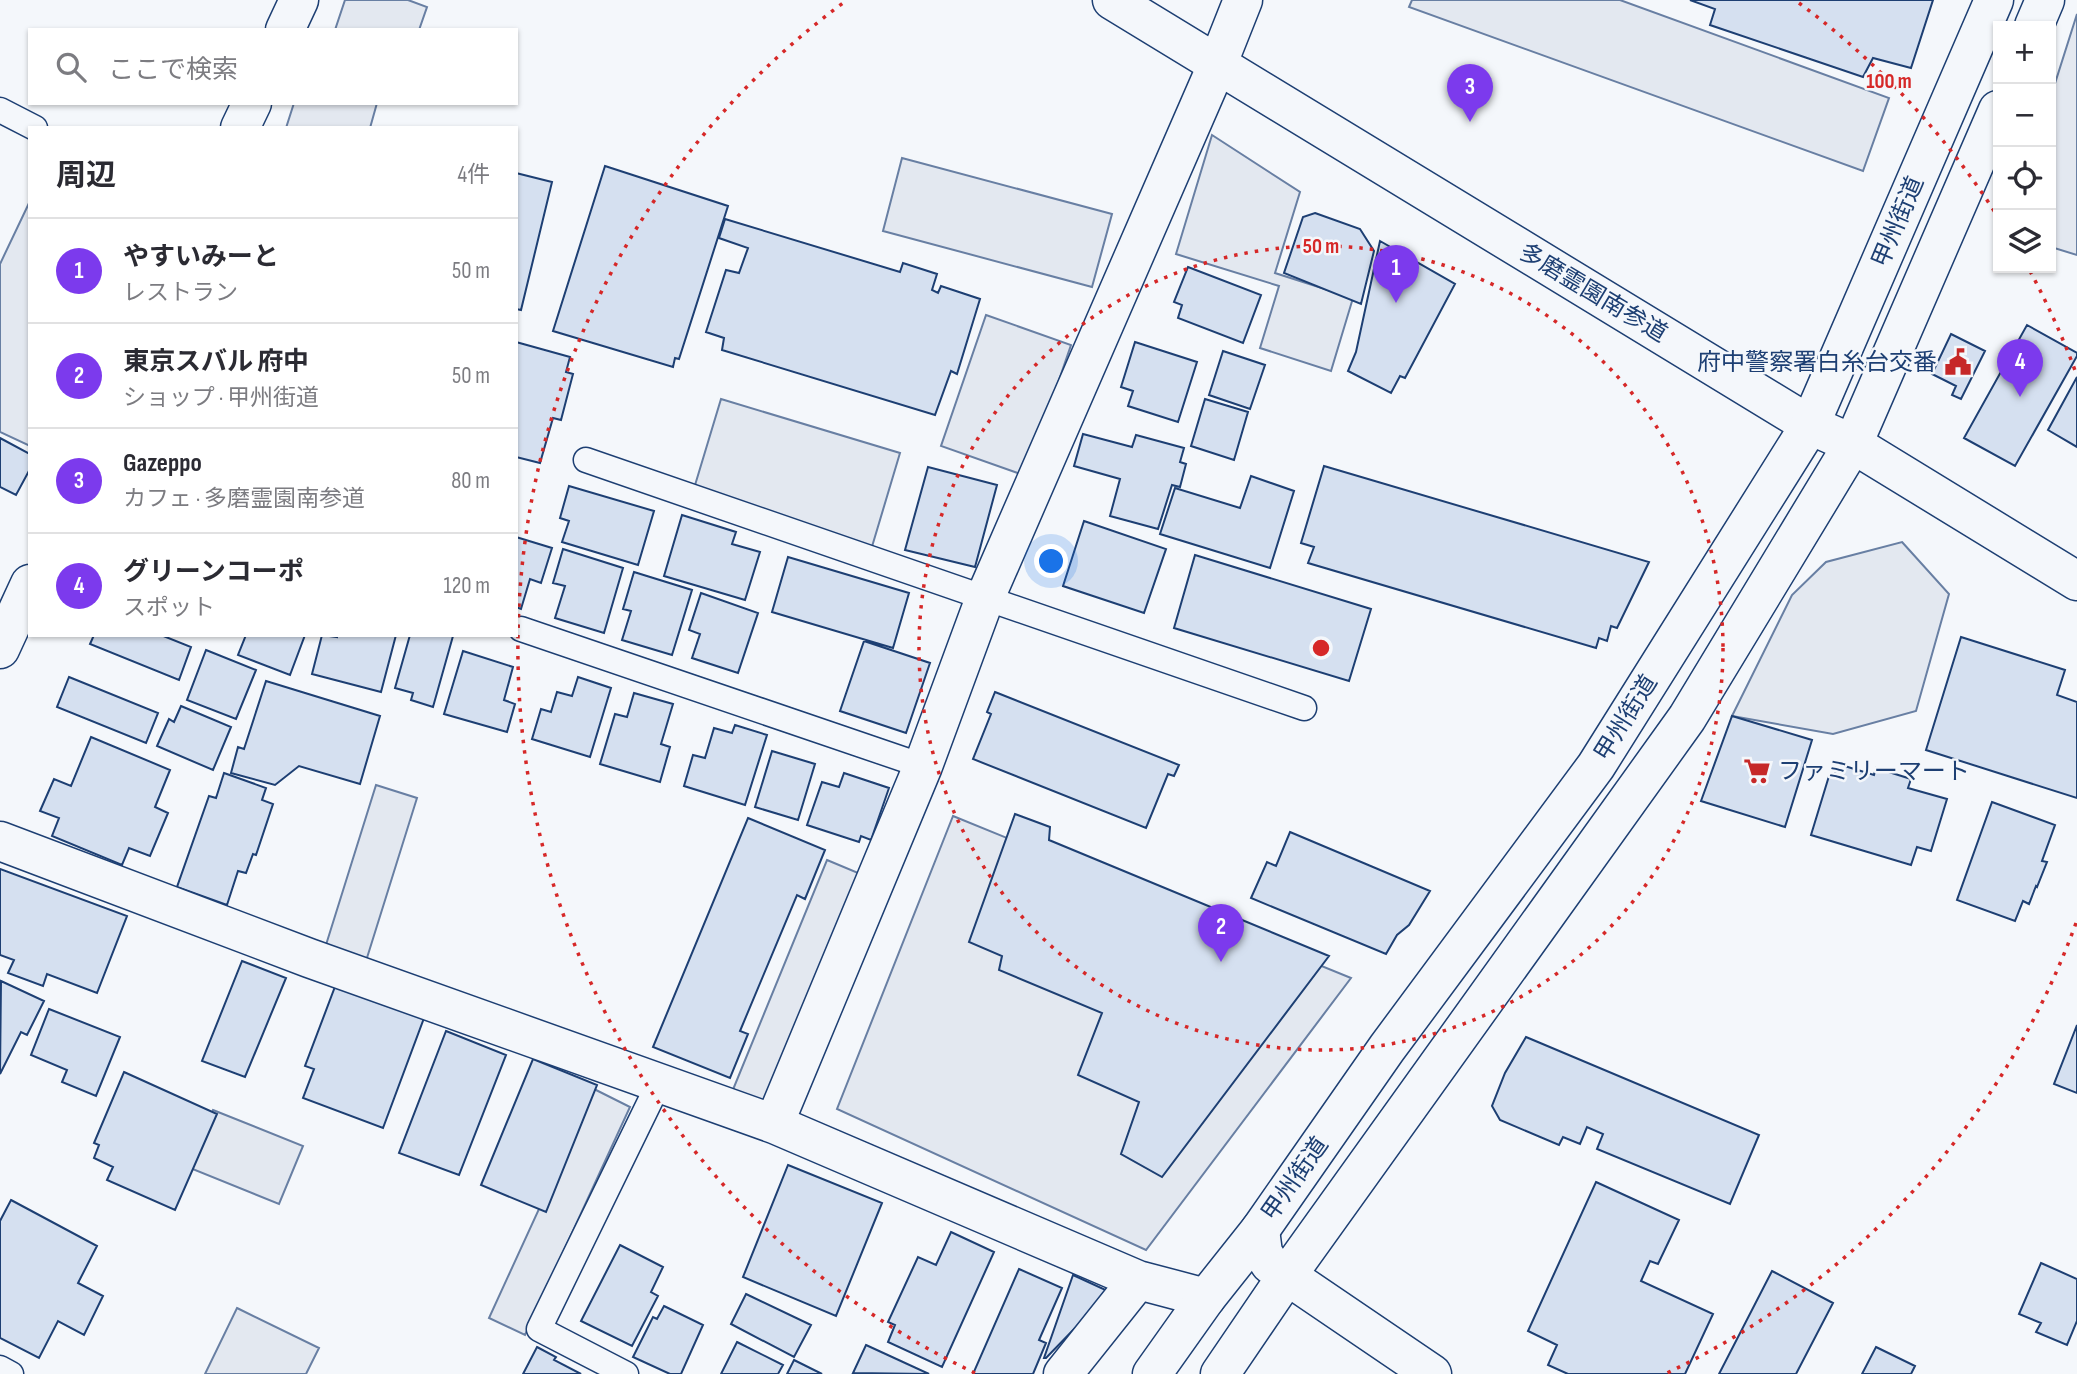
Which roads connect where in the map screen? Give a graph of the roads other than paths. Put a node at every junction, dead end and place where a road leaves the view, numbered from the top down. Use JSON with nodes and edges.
{"nodes":[{"id":1,"x":299,"y":0,"type":"edge"},
{"id":2,"x":1112,"y":0,"type":"edge"},
{"id":3,"x":1243,"y":0,"type":"edge"},
{"id":4,"x":1994,"y":0,"type":"edge"},
{"id":5,"x":2045,"y":0,"type":"edge"},
{"id":6,"x":2036,"y":21,"type":"edge"},
{"id":7,"x":286,"y":28,"type":"edge"},
{"id":8,"x":1218,"y":63,"type":"junction"},
{"id":9,"x":251,"y":105,"type":"edge"},
{"id":10,"x":0,"y":110,"type":"edge"},
{"id":11,"x":1993,"y":122,"type":"edge"},
{"id":12,"x":31,"y":126,"type":"edge"},
{"id":13,"x":241,"y":126,"type":"edge"},
{"id":14,"x":1810,"y":425,"type":"junction"},
{"id":15,"x":1853,"y":444,"type":"junction"},
{"id":16,"x":586,"y":460,"type":"dead end"},
{"id":17,"x":2077,"y":581,"type":"edge"},
{"id":18,"x":28,"y":588,"type":"edge"},
{"id":19,"x":985,"y":598,"type":"junction"},
{"id":20,"x":521,"y":629,"type":"dead end"},
{"id":21,"x":0,"y":649,"type":"edge"},
{"id":22,"x":1304,"y":708,"type":"dead end"},
{"id":23,"x":923,"y":766,"type":"junction"},
{"id":24,"x":0,"y":841,"type":"edge"},
{"id":25,"x":659,"y":1083,"type":"junction"},
{"id":26,"x":774,"y":1124,"type":"junction"},
{"id":27,"x":1260,"y":1230,"type":"junction"},
{"id":28,"x":1286,"y":1277,"type":"junction"},
{"id":29,"x":1138,"y":1280,"type":"junction"},
{"id":30,"x":1206,"y":1298,"type":"junction"},
{"id":31,"x":0,"y":1368,"type":"edge"},
{"id":32,"x":11,"y":1374,"type":"edge"},
{"id":33,"x":626,"y":1374,"type":"edge"},
{"id":34,"x":1062,"y":1374,"type":"edge"},
{"id":35,"x":1152,"y":1374,"type":"edge"},
{"id":36,"x":1220,"y":1374,"type":"edge"},
{"id":37,"x":1432,"y":1374,"type":"edge"}],
"edges":[{"from":1,"to":7,"type":"main road"},
{"from":2,"to":8,"type":"main road","name":"多磨霊園南参道"},
{"from":3,"to":8,"type":"main road"},
{"from":4,"to":14,"type":"main road","name":"甲州街道"},
{"from":5,"to":6,"type":"main road"},
{"from":8,"to":14,"type":"main road","name":"多磨霊園南参道"},
{"from":8,"to":19,"type":"main road"},
{"from":9,"to":13,"type":"main road"},
{"from":10,"to":12,"type":"lane"},
{"from":11,"to":15,"type":"main road","name":"甲州街道"},
{"from":14,"to":15,"type":"main road","name":"多磨霊園南参道"},
{"from":14,"to":27,"type":"main road","name":"甲州街道"},
{"from":15,"to":17,"type":"main road","name":"多磨霊園南参道"},
{"from":15,"to":28,"type":"main road","name":"甲州街道"},
{"from":16,"to":19,"type":"lane"},
{"from":18,"to":21,"type":"main road"},
{"from":19,"to":22,"type":"lane"},
{"from":19,"to":23,"type":"main road"},
{"from":20,"to":23,"type":"lane"},
{"from":23,"to":26,"type":"main road"},
{"from":24,"to":25,"type":"main road"},
{"from":25,"to":26,"type":"main road"},
{"from":25,"to":33,"type":"lane"},
{"from":26,"to":29,"type":"main road"},
{"from":27,"to":28,"type":"main road"},
{"from":27,"to":30,"type":"main road","name":"甲州街道"},
{"from":28,"to":36,"type":"main road","name":"甲州街道"},
{"from":28,"to":37,"type":"main road"},
{"from":29,"to":30,"type":"main road"},
{"from":29,"to":34,"type":"main road"},
{"from":30,"to":35,"type":"main road","name":"甲州街道"},
{"from":31,"to":32,"type":"lane"}]}
